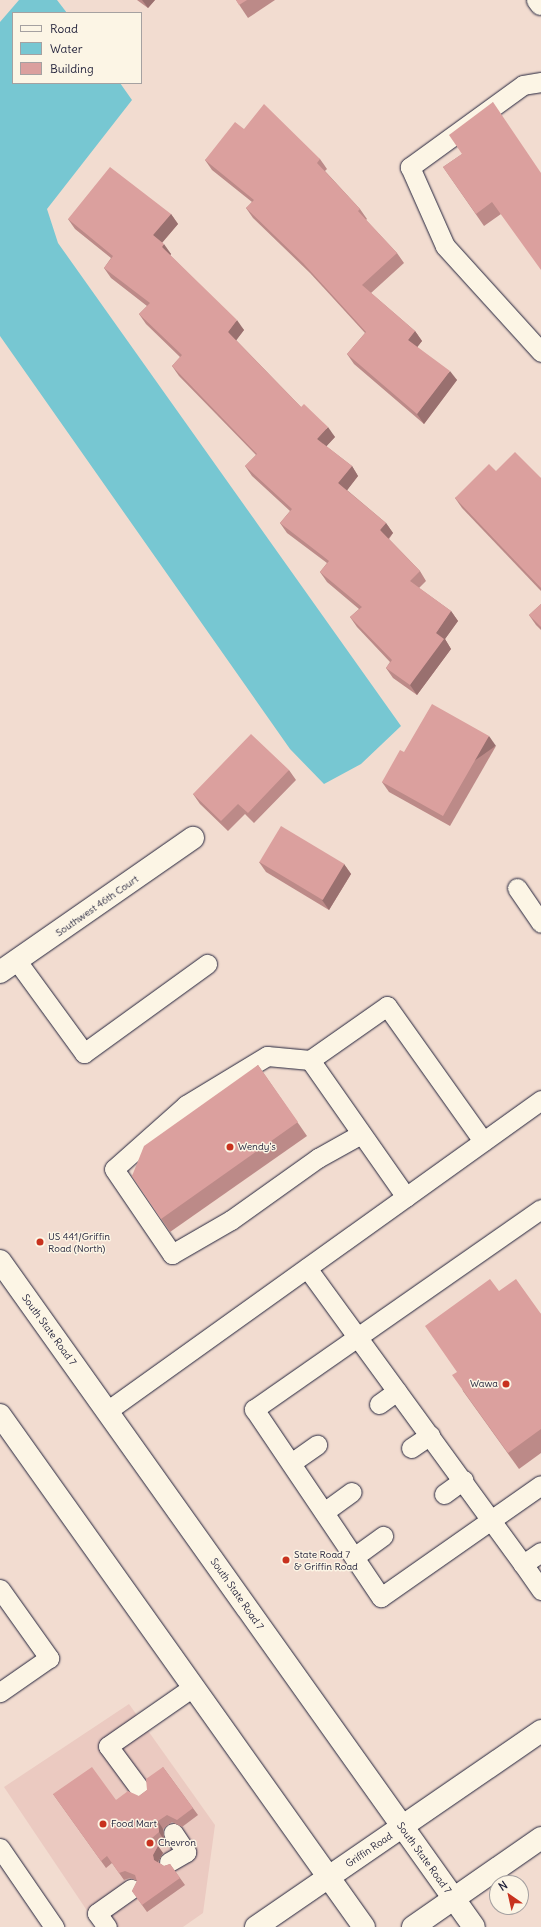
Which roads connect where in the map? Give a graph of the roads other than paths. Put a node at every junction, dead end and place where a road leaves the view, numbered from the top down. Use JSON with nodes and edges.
{"nodes":[{"id":1,"x":538,"y":0,"type":"edge"},
{"id":2,"x":541,"y":4,"type":"edge"},
{"id":3,"x":541,"y":82,"type":"edge"},
{"id":4,"x":541,"y":352,"type":"edge"},
{"id":5,"x":193,"y":838,"type":"dead end"},
{"id":6,"x":517,"y":888,"type":"dead end"},
{"id":7,"x":541,"y":923,"type":"edge"},
{"id":8,"x":207,"y":964,"type":"dead end"},
{"id":9,"x":8,"y":967,"type":"edge"},
{"id":10,"x":310,"y":1060,"type":"junction"},
{"id":11,"x":540,"y":1104,"type":"edge"},
{"id":12,"x":361,"y":1134,"type":"junction"},
{"id":13,"x":482,"y":1141,"type":"junction"},
{"id":14,"x":406,"y":1197,"type":"junction"},
{"id":15,"x":540,"y":1212,"type":"edge"},
{"id":16,"x":0,"y":1261,"type":"edge"},
{"id":17,"x":307,"y":1268,"type":"junction"},
{"id":18,"x":358,"y":1338,"type":"junction"},
{"id":19,"x":397,"y":1391,"type":"junction"},
{"id":20,"x":379,"y":1404,"type":"dead end"},
{"id":21,"x":107,"y":1411,"type":"junction"},
{"id":22,"x":0,"y":1415,"type":"edge"},
{"id":23,"x":430,"y":1435,"type":"junction"},
{"id":24,"x":317,"y":1445,"type":"dead end"},
{"id":25,"x":411,"y":1448,"type":"dead end"},
{"id":26,"x":291,"y":1462,"type":"junction"},
{"id":27,"x":463,"y":1480,"type":"junction"},
{"id":28,"x":541,"y":1485,"type":"edge"},
{"id":29,"x":352,"y":1492,"type":"dead end"},
{"id":30,"x":444,"y":1494,"type":"dead end"},
{"id":31,"x":324,"y":1512,"type":"junction"},
{"id":32,"x":491,"y":1519,"type":"junction"},
{"id":33,"x":383,"y":1536,"type":"dead end"},
{"id":34,"x":541,"y":1552,"type":"edge"},
{"id":35,"x":354,"y":1556,"type":"junction"},
{"id":36,"x":522,"y":1564,"type":"junction"},
{"id":37,"x":0,"y":1589,"type":"edge"},
{"id":38,"x":541,"y":1590,"type":"edge"},
{"id":39,"x":193,"y":1687,"type":"junction"},
{"id":40,"x":0,"y":1692,"type":"edge"},
{"id":41,"x":541,"y":1731,"type":"edge"},
{"id":42,"x":142,"y":1792,"type":"edge"},
{"id":43,"x":402,"y":1828,"type":"junction"},
{"id":44,"x":173,"y":1833,"type":"dead end"},
{"id":45,"x":541,"y":1838,"type":"edge"},
{"id":46,"x":0,"y":1848,"type":"edge"},
{"id":47,"x":169,"y":1862,"type":"dead end"},
{"id":48,"x":328,"y":1878,"type":"junction"},
{"id":49,"x":131,"y":1889,"type":"edge"},
{"id":50,"x":454,"y":1899,"type":"junction"},
{"id":51,"x":54,"y":1927,"type":"edge"},
{"id":52,"x":107,"y":1927,"type":"edge"},
{"id":53,"x":256,"y":1927,"type":"edge"},
{"id":54,"x":364,"y":1927,"type":"edge"},
{"id":55,"x":413,"y":1927,"type":"edge"},
{"id":56,"x":474,"y":1927,"type":"edge"}],
"edges":[{"from":1,"to":2,"type":"main road"},
{"from":3,"to":4,"type":"lane"},
{"from":5,"to":9,"type":"main road","name":"Southwest 46th Court"},
{"from":6,"to":7,"type":"lane"},
{"from":8,"to":9,"type":"lane"},
{"from":10,"to":12,"type":"lane"},
{"from":10,"to":12,"type":"lane"},
{"from":10,"to":13,"type":"lane"},
{"from":11,"to":13,"type":"lane"},
{"from":12,"to":14,"type":"lane"},
{"from":13,"to":14,"type":"lane"},
{"from":14,"to":17,"type":"lane"},
{"from":15,"to":18,"type":"lane"},
{"from":16,"to":21,"type":"main road","name":"South State Road 7"},
{"from":17,"to":18,"type":"lane"},
{"from":17,"to":21,"type":"lane"},
{"from":18,"to":19,"type":"lane"},
{"from":18,"to":26,"type":"lane"},
{"from":19,"to":20,"type":"lane"},
{"from":19,"to":23,"type":"lane"},
{"from":21,"to":43,"type":"main road","name":"South State Road 7"},
{"from":22,"to":39,"type":"main road"},
{"from":23,"to":25,"type":"lane"},
{"from":23,"to":27,"type":"lane"},
{"from":24,"to":26,"type":"lane"},
{"from":26,"to":31,"type":"lane"},
{"from":27,"to":30,"type":"lane"},
{"from":27,"to":32,"type":"lane"},
{"from":28,"to":32,"type":"lane"},
{"from":29,"to":31,"type":"lane"},
{"from":31,"to":35,"type":"lane"},
{"from":32,"to":35,"type":"lane"},
{"from":32,"to":36,"type":"lane"},
{"from":33,"to":35,"type":"lane"},
{"from":34,"to":36,"type":"lane"},
{"from":36,"to":38,"type":"lane"},
{"from":37,"to":40,"type":"lane"},
{"from":39,"to":42,"type":"lane"},
{"from":39,"to":48,"type":"main road"},
{"from":41,"to":43,"type":"main road","name":"Griffin Road"},
{"from":43,"to":48,"type":"main road","name":"Griffin Road"},
{"from":43,"to":50,"type":"main road","name":"South State Road 7"},
{"from":44,"to":47,"type":"lane"},
{"from":45,"to":50,"type":"main road"},
{"from":46,"to":51,"type":"lane"},
{"from":48,"to":53,"type":"main road","name":"Griffin Road"},
{"from":48,"to":54,"type":"main road"},
{"from":49,"to":52,"type":"lane"},
{"from":50,"to":55,"type":"main road"},
{"from":50,"to":56,"type":"main road","name":"South State Road 7"}]}
